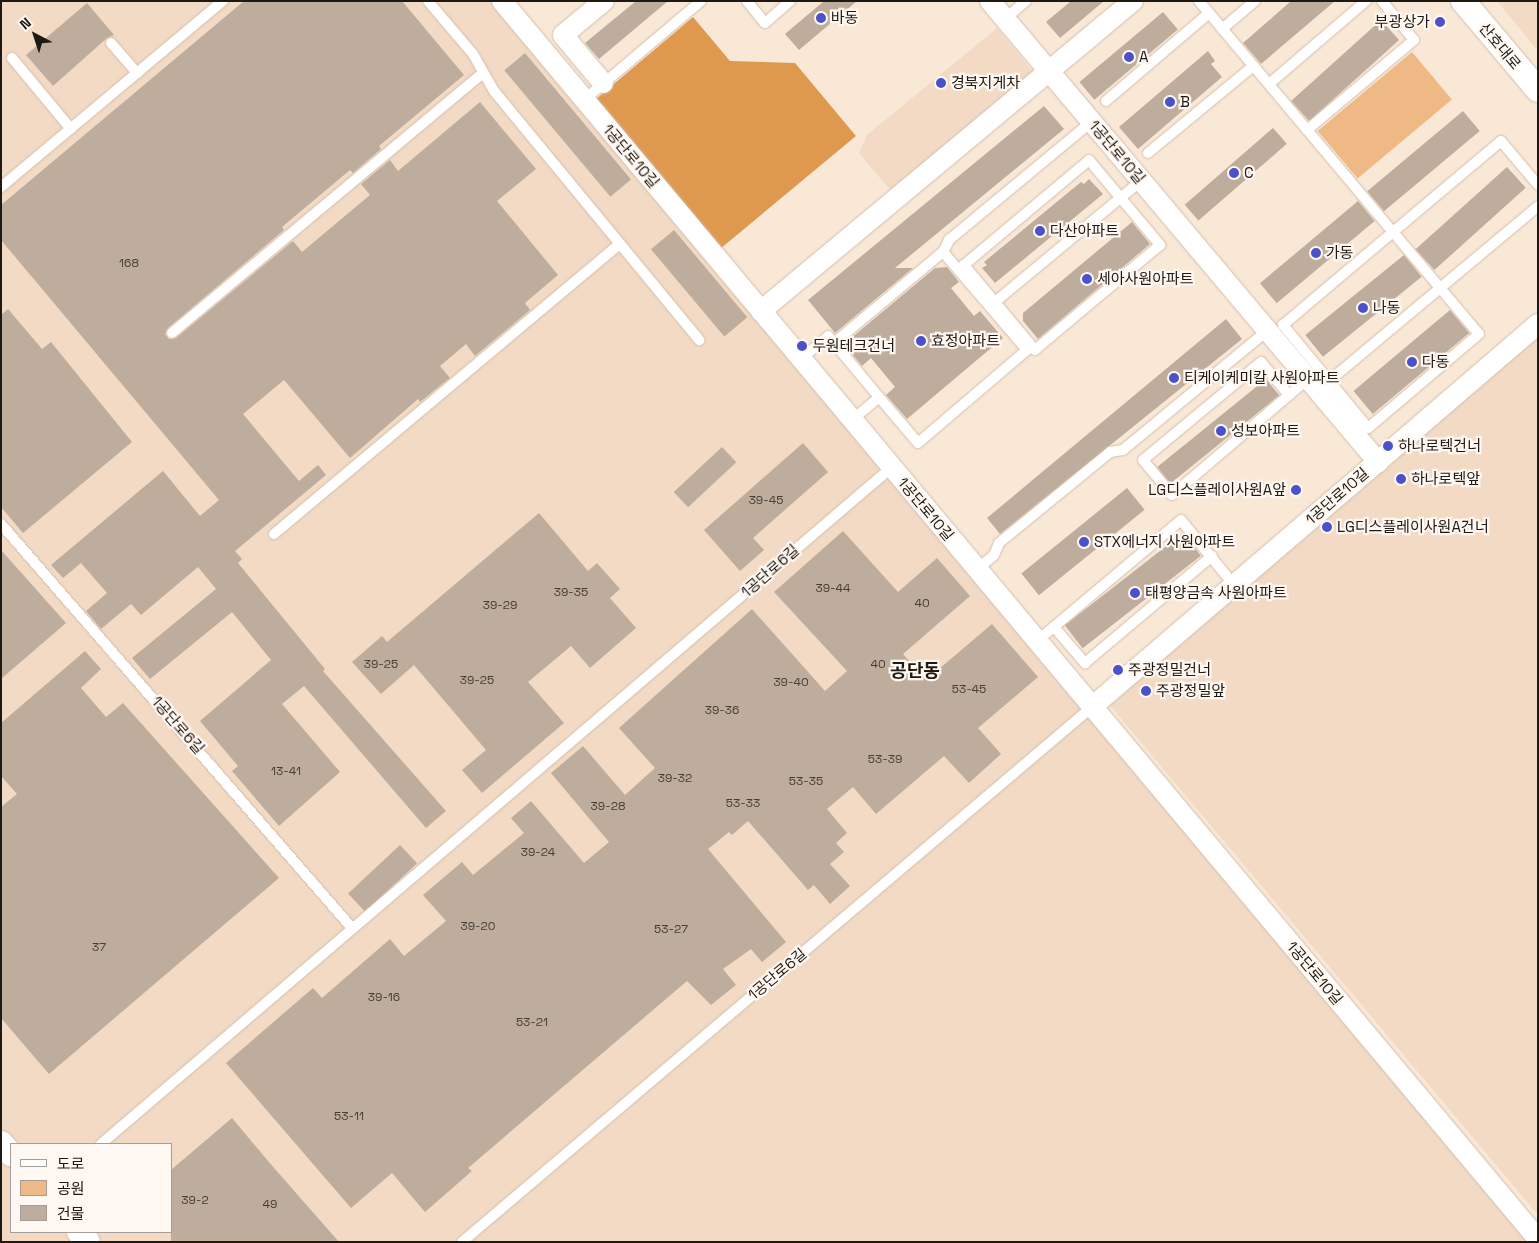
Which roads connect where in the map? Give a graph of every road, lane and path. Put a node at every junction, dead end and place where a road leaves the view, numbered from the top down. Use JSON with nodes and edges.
{"nodes":[{"id":1,"x":223,"y":1,"type":"edge"},
{"id":2,"x":428,"y":1,"type":"edge"},
{"id":3,"x":502,"y":1,"type":"edge"},
{"id":4,"x":604,"y":1,"type":"edge"},
{"id":5,"x":701,"y":1,"type":"edge"},
{"id":6,"x":747,"y":1,"type":"edge"},
{"id":7,"x":790,"y":1,"type":"edge"},
{"id":8,"x":990,"y":1,"type":"edge"},
{"id":9,"x":1026,"y":1,"type":"edge"},
{"id":10,"x":1133,"y":1,"type":"edge"},
{"id":11,"x":1199,"y":1,"type":"edge"},
{"id":12,"x":1254,"y":1,"type":"edge"},
{"id":13,"x":1366,"y":1,"type":"edge"},
{"id":14,"x":1382,"y":1,"type":"edge"},
{"id":15,"x":1463,"y":1,"type":"edge"},
{"id":16,"x":1477,"y":1,"type":"edge"},
{"id":17,"x":1209,"y":13,"type":"junction"},
{"id":18,"x":1005,"y":19,"type":"junction"},
{"id":19,"x":1222,"y":29,"type":"junction"},
{"id":20,"x":111,"y":43,"type":"dead end"},
{"id":21,"x":12,"y":58,"type":"dead end"},
{"id":22,"x":1253,"y":66,"type":"junction"},
{"id":23,"x":1049,"y":72,"type":"junction"},
{"id":24,"x":138,"y":73,"type":"junction"},
{"id":25,"x":1538,"y":73,"type":"edge"},
{"id":26,"x":482,"y":74,"type":"junction"},
{"id":27,"x":1268,"y":84,"type":"junction"},
{"id":28,"x":597,"y":89,"type":"joint"},
{"id":29,"x":1538,"y":90,"type":"edge"},
{"id":30,"x":1106,"y":102,"type":"dead end"},
{"id":31,"x":1091,"y":122,"type":"junction"},
{"id":32,"x":71,"y":129,"type":"junction"},
{"id":33,"x":1307,"y":130,"type":"junction"},
{"id":34,"x":1148,"y":153,"type":"dead end"},
{"id":35,"x":1141,"y":181,"type":"junction"},
{"id":36,"x":1538,"y":185,"type":"edge"},
{"id":37,"x":1,"y":187,"type":"edge"},
{"id":38,"x":1120,"y":198,"type":"junction"},
{"id":39,"x":1538,"y":206,"type":"edge"},
{"id":40,"x":1393,"y":232,"type":"junction"},
{"id":41,"x":618,"y":245,"type":"junction"},
{"id":42,"x":943,"y":252,"type":"junction"},
{"id":43,"x":1441,"y":288,"type":"junction"},
{"id":44,"x":995,"y":302,"type":"junction"},
{"id":45,"x":761,"y":311,"type":"junction"},
{"id":46,"x":1538,"y":324,"type":"edge"},
{"id":47,"x":1267,"y":331,"type":"junction"},
{"id":48,"x":172,"y":333,"type":"dead end"},
{"id":49,"x":699,"y":340,"type":"dead end"},
{"id":50,"x":834,"y":343,"type":"junction"},
{"id":51,"x":801,"y":359,"type":"junction"},
{"id":52,"x":1308,"y":379,"type":"junction"},
{"id":53,"x":1329,"y":381,"type":"junction"},
{"id":54,"x":1289,"y":395,"type":"junction"},
{"id":55,"x":879,"y":397,"type":"junction"},
{"id":56,"x":852,"y":420,"type":"junction"},
{"id":57,"x":1378,"y":462,"type":"junction"},
{"id":58,"x":892,"y":467,"type":"junction"},
{"id":59,"x":1,"y":524,"type":"edge"},
{"id":60,"x":274,"y":534,"type":"dead end"},
{"id":61,"x":1212,"y":556,"type":"junction"},
{"id":62,"x":977,"y":569,"type":"junction"},
{"id":63,"x":1234,"y":585,"type":"junction"},
{"id":64,"x":1054,"y":627,"type":"junction"},
{"id":65,"x":1037,"y":641,"type":"junction"},
{"id":66,"x":1092,"y":707,"type":"junction"},
{"id":67,"x":352,"y":928,"type":"junction"},
{"id":68,"x":1,"y":1142,"type":"edge"},
{"id":69,"x":102,"y":1143,"type":"edge"},
{"id":70,"x":10,"y":1153,"type":"edge"},
{"id":71,"x":1538,"y":1239,"type":"edge"},
{"id":72,"x":462,"y":1242,"type":"edge"}],
"edges":[{"from":1,"to":24,"type":"lane"},
{"from":2,"to":26,"type":"lane"},
{"from":3,"to":45,"type":"street","name":"1공단로10길"},
{"from":4,"to":28,"type":"street"},
{"from":5,"to":28,"type":"lane"},
{"from":6,"to":7,"type":"lane"},
{"from":8,"to":18,"type":"street","name":"1공단로10길"},
{"from":9,"to":18,"type":"lane"},
{"from":10,"to":23,"type":"street"},
{"from":11,"to":17,"type":"lane"},
{"from":12,"to":19,"type":"lane"},
{"from":13,"to":27,"type":"lane"},
{"from":14,"to":33,"type":"lane"},
{"from":15,"to":29,"type":"street","name":"산호대로"},
{"from":16,"to":25,"type":"street","name":"산호대로"},
{"from":17,"to":19,"type":"lane"},
{"from":17,"to":30,"type":"lane"},
{"from":18,"to":23,"type":"street","name":"1공단로10길"},
{"from":19,"to":22,"type":"lane"},
{"from":20,"to":24,"type":"lane"},
{"from":21,"to":32,"type":"lane"},
{"from":22,"to":27,"type":"lane"},
{"from":22,"to":34,"type":"lane"},
{"from":23,"to":31,"type":"street","name":"1공단로10길"},
{"from":23,"to":45,"type":"street"},
{"from":24,"to":32,"type":"lane"},
{"from":26,"to":41,"type":"lane"},
{"from":26,"to":48,"type":"lane"},
{"from":27,"to":33,"type":"lane"},
{"from":31,"to":35,"type":"street","name":"1공단로10길"},
{"from":31,"to":42,"type":"lane"},
{"from":32,"to":37,"type":"lane"},
{"from":33,"to":40,"type":"lane"},
{"from":35,"to":38,"type":"lane"},
{"from":35,"to":47,"type":"street","name":"1공단로10길"},
{"from":36,"to":40,"type":"lane"},
{"from":38,"to":44,"type":"lane"},
{"from":38,"to":44,"type":"lane"},
{"from":38,"to":44,"type":"lane"},
{"from":39,"to":43,"type":"lane"},
{"from":40,"to":43,"type":"lane"},
{"from":40,"to":53,"type":"lane"},
{"from":41,"to":49,"type":"lane"},
{"from":41,"to":60,"type":"lane"},
{"from":42,"to":50,"type":"lane"},
{"from":42,"to":55,"type":"lane"},
{"from":43,"to":53,"type":"lane"},
{"from":43,"to":53,"type":"lane"},
{"from":45,"to":51,"type":"street","name":"1공단로10길"},
{"from":46,"to":57,"type":"street","name":"1공단로10길"},
{"from":47,"to":52,"type":"street","name":"1공단로10길"},
{"from":47,"to":62,"type":"lane"},
{"from":50,"to":51,"type":"lane"},
{"from":50,"to":55,"type":"lane"},
{"from":51,"to":56,"type":"street","name":"1공단로10길"},
{"from":52,"to":54,"type":"lane"},
{"from":52,"to":57,"type":"street","name":"1공단로10길"},
{"from":54,"to":54,"type":"lane"},
{"from":55,"to":56,"type":"lane"},
{"from":56,"to":58,"type":"street","name":"1공단로10길"},
{"from":57,"to":63,"type":"street","name":"1공단로10길"},
{"from":58,"to":62,"type":"street","name":"1공단로10길"},
{"from":58,"to":67,"type":"lane","name":"1공단로6길"},
{"from":59,"to":67,"type":"lane","name":"1공단로6길"},
{"from":61,"to":63,"type":"lane"},
{"from":61,"to":64,"type":"lane"},
{"from":61,"to":64,"type":"lane"},
{"from":62,"to":65,"type":"street","name":"1공단로10길"},
{"from":63,"to":66,"type":"street","name":"1공단로10길"},
{"from":64,"to":65,"type":"lane"},
{"from":65,"to":66,"type":"street","name":"1공단로10길"},
{"from":66,"to":71,"type":"street","name":"1공단로10길"},
{"from":66,"to":72,"type":"lane","name":"1공단로6길"},
{"from":67,"to":69,"type":"lane","name":"1공단로6길"},
{"from":68,"to":70,"type":"street"}]}
